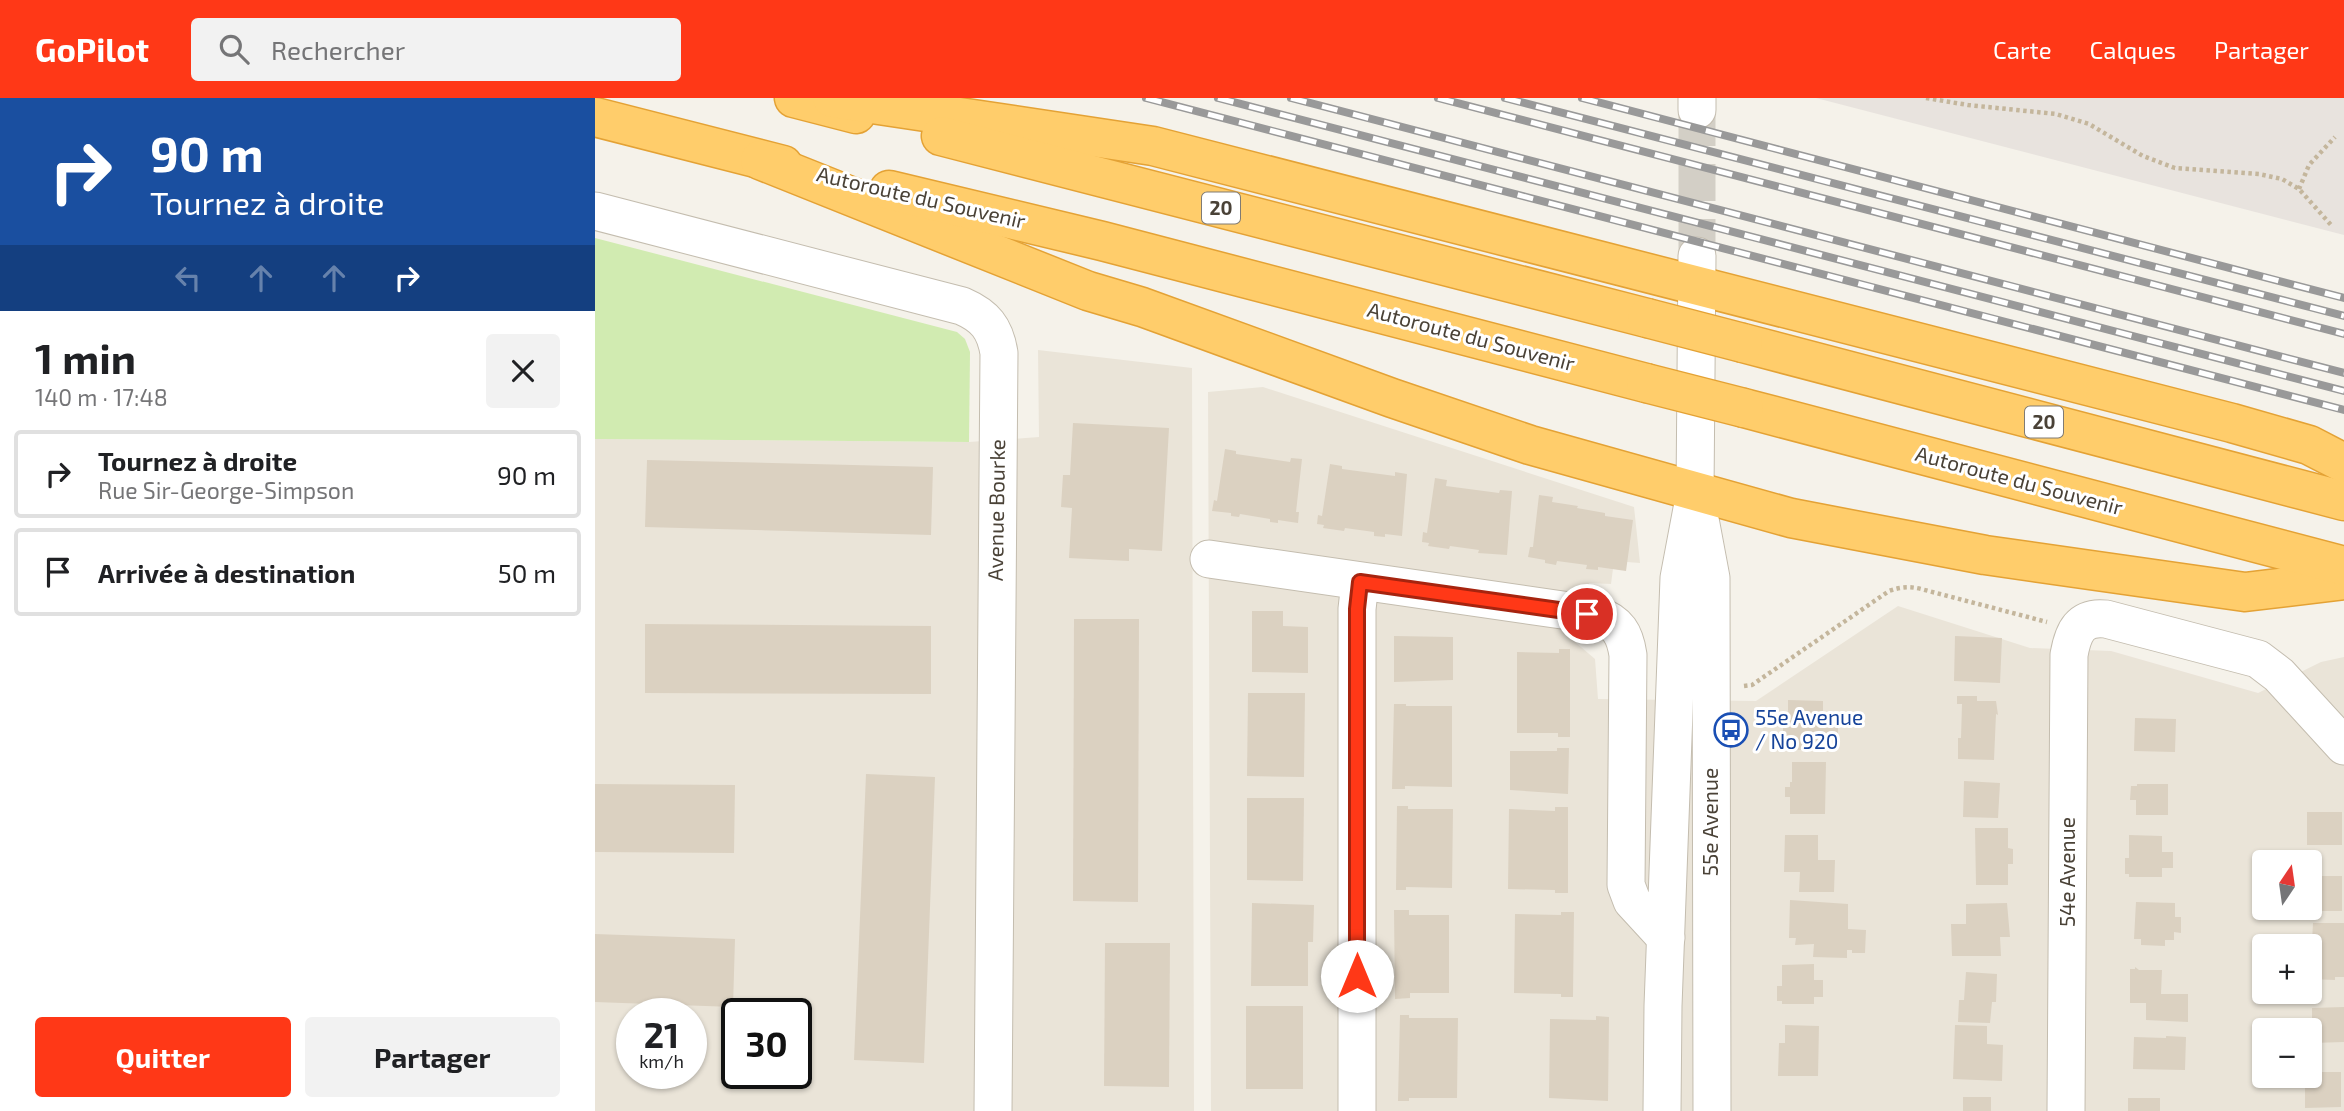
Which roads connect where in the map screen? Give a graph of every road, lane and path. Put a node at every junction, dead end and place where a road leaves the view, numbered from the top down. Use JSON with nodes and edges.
{"nodes":[{"id":1,"x":794,"y":98,"type":"edge"},
{"id":2,"x":832,"y":98,"type":"edge"},
{"id":3,"x":1926,"y":98,"type":"edge"},
{"id":4,"x":595,"y":117,"type":"edge"},
{"id":5,"x":2335,"y":137,"type":"dead end"},
{"id":6,"x":759,"y":160,"type":"junction"},
{"id":7,"x":2299,"y":189,"type":"junction"},
{"id":8,"x":595,"y":211,"type":"edge"},
{"id":9,"x":2332,"y":226,"type":"dead end"},
{"id":10,"x":1697,"y":272,"type":"junction"},
{"id":11,"x":2344,"y":463,"type":"edge"},
{"id":12,"x":1695,"y":493,"type":"junction"},
{"id":13,"x":2344,"y":501,"type":"edge"},
{"id":14,"x":1209,"y":559,"type":"dead end"},
{"id":15,"x":2344,"y":566,"type":"edge"},
{"id":16,"x":2344,"y":580,"type":"edge"},
{"id":17,"x":1360,"y":582,"type":"junction"},
{"id":18,"x":2063,"y":628,"type":"junction"},
{"id":19,"x":1752,"y":685,"type":"dead end"},
{"id":20,"x":2344,"y":746,"type":"edge"},
{"id":21,"x":1670,"y":850,"type":"junction"},
{"id":22,"x":1711,"y":851,"type":"junction"},
{"id":23,"x":1666,"y":939,"type":"junction"},
{"id":24,"x":993,"y":1111,"type":"edge"},
{"id":25,"x":1357,"y":1111,"type":"edge"},
{"id":26,"x":1662,"y":1111,"type":"edge"},
{"id":27,"x":1712,"y":1111,"type":"edge"},
{"id":28,"x":2066,"y":1111,"type":"edge"}],
"edges":[{"from":1,"to":13,"type":"highway","number":"20","bridge":true},
{"from":2,"to":10,"type":"highway"},
{"from":3,"to":7,"type":"path"},
{"from":4,"to":6,"type":"highway","name":"Autoroute du Souvenir"},
{"from":5,"to":7,"type":"path"},
{"from":6,"to":12,"type":"highway"},
{"from":6,"to":15,"type":"highway","name":"Autoroute du Souvenir","bridge":true},
{"from":7,"to":9,"type":"path"},
{"from":8,"to":24,"type":"street","name":"Avenue Bourke"},
{"from":10,"to":11,"type":"highway"},
{"from":10,"to":12,"type":"street","name":"55e Avenue"},
{"from":12,"to":16,"type":"highway"},
{"from":12,"to":21,"type":"street","name":"55e Avenue"},
{"from":12,"to":22,"type":"street","name":"55e Avenue"},
{"from":14,"to":17,"type":"street"},
{"from":17,"to":23,"type":"street"},
{"from":17,"to":25,"type":"street"},
{"from":18,"to":19,"type":"path"},
{"from":18,"to":20,"type":"street"},
{"from":18,"to":28,"type":"street","name":"54e Avenue"},
{"from":21,"to":22,"type":"street"},
{"from":21,"to":23,"type":"street","name":"55e Avenue"},
{"from":22,"to":27,"type":"street","name":"55e Avenue"},
{"from":23,"to":26,"type":"street","name":"55e Avenue"}]}
